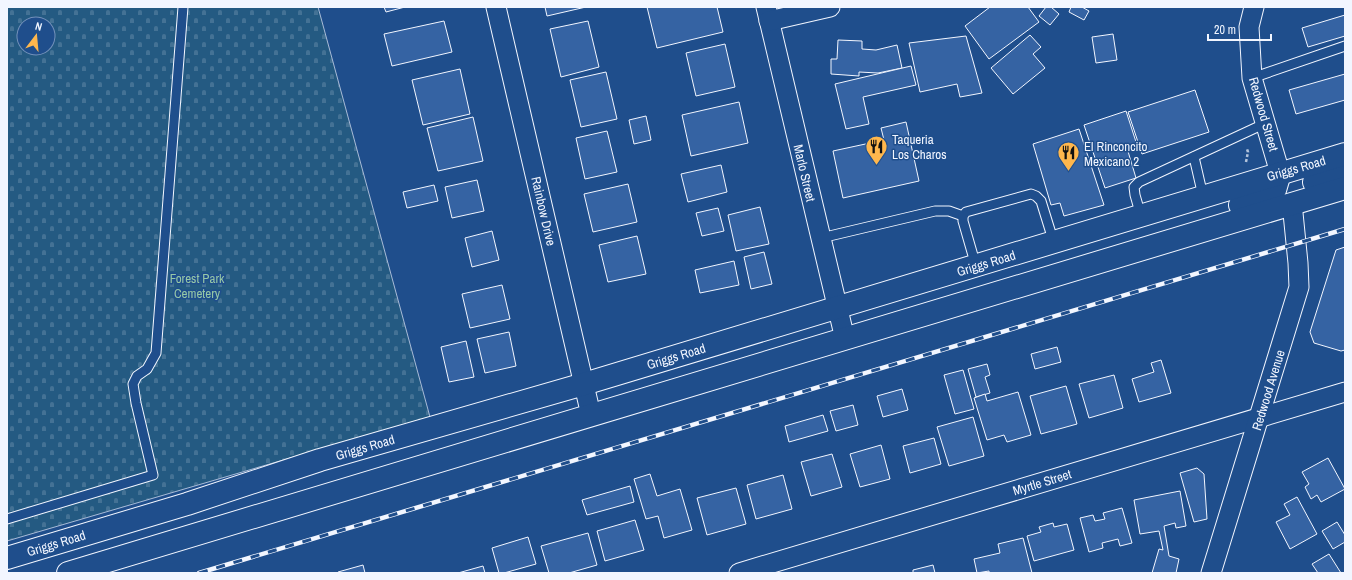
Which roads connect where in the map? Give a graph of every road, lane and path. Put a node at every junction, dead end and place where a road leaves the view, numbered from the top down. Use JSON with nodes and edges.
{"nodes":[{"id":1,"x":183,"y":7,"type":"edge"},
{"id":2,"x":496,"y":7,"type":"edge"},
{"id":3,"x":830,"y":7,"type":"edge"},
{"id":4,"x":1254,"y":7,"type":"edge"},
{"id":5,"x":768,"y":14,"type":"edge"},
{"id":6,"x":1345,"y":46,"type":"edge"},
{"id":7,"x":1252,"y":78,"type":"junction"},
{"id":8,"x":1266,"y":123,"type":"junction"},
{"id":9,"x":1345,"y":154,"type":"edge"},
{"id":10,"x":1194,"y":157,"type":"junction"},
{"id":11,"x":1345,"y":172,"type":"edge"},
{"id":12,"x":1280,"y":173,"type":"junction"},
{"id":13,"x":1345,"y":188,"type":"edge"},
{"id":14,"x":1203,"y":196,"type":"junction"},
{"id":15,"x":1292,"y":203,"type":"junction"},
{"id":16,"x":963,"y":216,"type":"junction"},
{"id":17,"x":1141,"y":216,"type":"junction"},
{"id":18,"x":821,"y":238,"type":"junction"},
{"id":19,"x":1168,"y":242,"type":"junction"},
{"id":20,"x":1054,"y":243,"type":"junction"},
{"id":21,"x":976,"y":266,"type":"junction"},
{"id":22,"x":1059,"y":275,"type":"junction"},
{"id":23,"x":837,"y":308,"type":"junction"},
{"id":24,"x":845,"y":339,"type":"junction"},
{"id":25,"x":584,"y":384,"type":"junction"},
{"id":26,"x":1345,"y":392,"type":"edge"},
{"id":27,"x":591,"y":415,"type":"junction"},
{"id":28,"x":1259,"y":417,"type":"junction"},
{"id":29,"x":186,"y":504,"type":"junction"},
{"id":30,"x":7,"y":519,"type":"edge"},
{"id":31,"x":196,"y":534,"type":"junction"},
{"id":32,"x":7,"y":558,"type":"edge"},
{"id":33,"x":68,"y":573,"type":"edge"},
{"id":34,"x":739,"y":573,"type":"edge"},
{"id":35,"x":1211,"y":573,"type":"edge"}],
"edges":[{"from":1,"to":30,"type":"lane"},
{"from":2,"to":25,"type":"street","name":"Rainbow Drive"},
{"from":3,"to":5,"type":"street"},
{"from":4,"to":7,"type":"street","name":"Redwood Street"},
{"from":5,"to":18,"type":"street","name":"Marlo Street"},
{"from":6,"to":7,"type":"lane"},
{"from":7,"to":8,"type":"street","name":"Redwood Street"},
{"from":8,"to":10,"type":"lane"},
{"from":8,"to":12,"type":"street","name":"Redwood Street"},
{"from":9,"to":12,"type":"main road","name":"Griggs Road"},
{"from":10,"to":14,"type":"lane"},
{"from":10,"to":17,"type":"lane"},
{"from":11,"to":15,"type":"main road"},
{"from":12,"to":14,"type":"main road","name":"Griggs Road"},
{"from":12,"to":19,"type":"main road"},
{"from":13,"to":15,"type":"main road"},
{"from":14,"to":17,"type":"main road","name":"Griggs Road"},
{"from":15,"to":19,"type":"main road"},
{"from":15,"to":28,"type":"street","name":"Redwood Avenue"},
{"from":16,"to":18,"type":"lane"},
{"from":16,"to":20,"type":"lane"},
{"from":16,"to":21,"type":"lane"},
{"from":17,"to":20,"type":"main road","name":"Griggs Road"},
{"from":18,"to":23,"type":"street","name":"Marlo Street"},
{"from":19,"to":22,"type":"main road"},
{"from":20,"to":21,"type":"main road","name":"Griggs Road"},
{"from":20,"to":22,"type":"main road"},
{"from":21,"to":23,"type":"main road","name":"Griggs Road"},
{"from":22,"to":24,"type":"main road"},
{"from":23,"to":24,"type":"street","name":"Marlo Street"},
{"from":23,"to":25,"type":"main road","name":"Griggs Road"},
{"from":24,"to":27,"type":"main road"},
{"from":25,"to":27,"type":"street","name":"Rainbow Drive"},
{"from":25,"to":29,"type":"main road","name":"Griggs Road"},
{"from":26,"to":28,"type":"street","name":"Myrtle Street"},
{"from":27,"to":31,"type":"main road"},
{"from":28,"to":34,"type":"street","name":"Myrtle Street"},
{"from":28,"to":35,"type":"street","name":"Redwood Avenue"},
{"from":29,"to":31,"type":"main road"},
{"from":29,"to":32,"type":"main road","name":"Griggs Road"},
{"from":31,"to":33,"type":"main road"}]}
